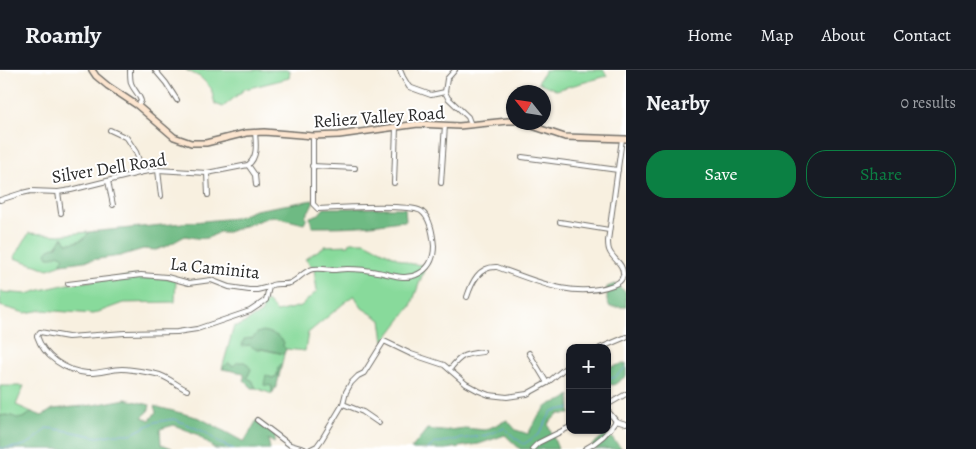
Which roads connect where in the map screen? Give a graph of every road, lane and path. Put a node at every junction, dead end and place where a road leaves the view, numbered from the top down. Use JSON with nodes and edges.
{"nodes":[{"id":1,"x":92,"y":70,"type":"edge"},
{"id":2,"x":130,"y":70,"type":"edge"},
{"id":3,"x":155,"y":70,"type":"edge"},
{"id":4,"x":400,"y":70,"type":"edge"},
{"id":5,"x":455,"y":70,"type":"edge"},
{"id":6,"x":445,"y":92,"type":"junction"},
{"id":7,"x":176,"y":100,"type":"dead end"},
{"id":8,"x":138,"y":106,"type":"junction"},
{"id":9,"x":506,"y":121,"type":"edge"},
{"id":10,"x":446,"y":125,"type":"junction"},
{"id":11,"x":471,"y":126,"type":"junction"},
{"id":12,"x":396,"y":127,"type":"junction"},
{"id":13,"x":110,"y":130,"type":"dead end"},
{"id":14,"x":544,"y":130,"type":"edge"},
{"id":15,"x":255,"y":132,"type":"junction"},
{"id":16,"x":313,"y":136,"type":"junction"},
{"id":17,"x":624,"y":139,"type":"edge"},
{"id":18,"x":522,"y":157,"type":"dead end"},
{"id":19,"x":248,"y":165,"type":"junction"},
{"id":20,"x":312,"y":166,"type":"junction"},
{"id":21,"x":356,"y":168,"type":"dead end"},
{"id":22,"x":158,"y":170,"type":"junction"},
{"id":23,"x":618,"y":170,"type":"junction"},
{"id":24,"x":143,"y":172,"type":"junction"},
{"id":25,"x":207,"y":173,"type":"junction"},
{"id":26,"x":108,"y":182,"type":"junction"},
{"id":27,"x":394,"y":183,"type":"dead end"},
{"id":28,"x":442,"y":183,"type":"dead end"},
{"id":29,"x":256,"y":185,"type":"dead end"},
{"id":30,"x":58,"y":192,"type":"junction"},
{"id":31,"x":161,"y":196,"type":"dead end"},
{"id":32,"x":208,"y":196,"type":"dead end"},
{"id":33,"x":0,"y":200,"type":"edge"},
{"id":34,"x":113,"y":205,"type":"dead end"},
{"id":35,"x":61,"y":213,"type":"dead end"},
{"id":36,"x":560,"y":222,"type":"dead end"},
{"id":37,"x":609,"y":230,"type":"junction"},
{"id":38,"x":68,"y":284,"type":"dead end"},
{"id":39,"x":269,"y":287,"type":"junction"},
{"id":40,"x":467,"y":297,"type":"dead end"},
{"id":41,"x":626,"y":337,"type":"edge"},
{"id":42,"x":609,"y":344,"type":"edge"},
{"id":43,"x":483,"y":352,"type":"dead end"},
{"id":44,"x":530,"y":354,"type":"dead end"},
{"id":45,"x":566,"y":367,"type":"edge"},
{"id":46,"x":450,"y":369,"type":"junction"},
{"id":47,"x":547,"y":383,"type":"junction"},
{"id":48,"x":187,"y":390,"type":"dead end"},
{"id":49,"x":626,"y":394,"type":"edge"},
{"id":50,"x":611,"y":403,"type":"edge"},
{"id":51,"x":343,"y":404,"type":"junction"},
{"id":52,"x":611,"y":415,"type":"edge"},
{"id":53,"x":257,"y":420,"type":"dead end"},
{"id":54,"x":616,"y":421,"type":"junction"},
{"id":55,"x":379,"y":423,"type":"dead end"},
{"id":56,"x":626,"y":424,"type":"edge"},
{"id":57,"x":566,"y":428,"type":"edge"},
{"id":58,"x":304,"y":449,"type":"edge"},
{"id":59,"x":311,"y":449,"type":"edge"},
{"id":60,"x":532,"y":449,"type":"edge"},
{"id":61,"x":585,"y":449,"type":"edge"}],
"edges":[{"from":1,"to":8,"type":"main road","name":"Reliez Valley Road"},
{"from":2,"to":8,"type":"street"},
{"from":3,"to":7,"type":"street"},
{"from":4,"to":6,"type":"street"},
{"from":5,"to":6,"type":"street"},
{"from":6,"to":11,"type":"street"},
{"from":8,"to":15,"type":"main road","name":"Reliez Valley Road"},
{"from":9,"to":11,"type":"main road","name":"Reliez Valley Road"},
{"from":10,"to":11,"type":"main road","name":"Reliez Valley Road"},
{"from":10,"to":12,"type":"main road","name":"Reliez Valley Road"},
{"from":10,"to":28,"type":"street"},
{"from":12,"to":16,"type":"main road","name":"Reliez Valley Road"},
{"from":12,"to":27,"type":"street"},
{"from":13,"to":24,"type":"street"},
{"from":14,"to":17,"type":"main road"},
{"from":15,"to":16,"type":"main road","name":"Reliez Valley Road"},
{"from":15,"to":19,"type":"street"},
{"from":16,"to":20,"type":"street"},
{"from":17,"to":23,"type":"street"},
{"from":18,"to":23,"type":"street"},
{"from":19,"to":25,"type":"street","name":"Silver Dell Road"},
{"from":19,"to":29,"type":"street"},
{"from":20,"to":21,"type":"street"},
{"from":20,"to":39,"type":"street","name":"La Caminita"},
{"from":22,"to":24,"type":"street","name":"Silver Dell Road"},
{"from":22,"to":25,"type":"street","name":"Silver Dell Road"},
{"from":22,"to":31,"type":"street"},
{"from":23,"to":37,"type":"street"},
{"from":24,"to":26,"type":"street","name":"Silver Dell Road"},
{"from":25,"to":32,"type":"street"},
{"from":26,"to":30,"type":"street","name":"Silver Dell Road"},
{"from":26,"to":34,"type":"street"},
{"from":30,"to":33,"type":"street","name":"Silver Dell Road"},
{"from":30,"to":35,"type":"street"},
{"from":36,"to":37,"type":"street"},
{"from":37,"to":40,"type":"street"},
{"from":38,"to":39,"type":"street","name":"La Caminita"},
{"from":39,"to":48,"type":"street"},
{"from":41,"to":42,"type":"street"},
{"from":43,"to":46,"type":"street"},
{"from":44,"to":47,"type":"street"},
{"from":45,"to":47,"type":"street"},
{"from":46,"to":47,"type":"street"},
{"from":46,"to":51,"type":"street"},
{"from":49,"to":50,"type":"street"},
{"from":51,"to":55,"type":"street"},
{"from":51,"to":59,"type":"street"},
{"from":52,"to":54,"type":"street"},
{"from":53,"to":58,"type":"street"},
{"from":54,"to":56,"type":"street"},
{"from":54,"to":61,"type":"street"},
{"from":57,"to":60,"type":"street"}]}
